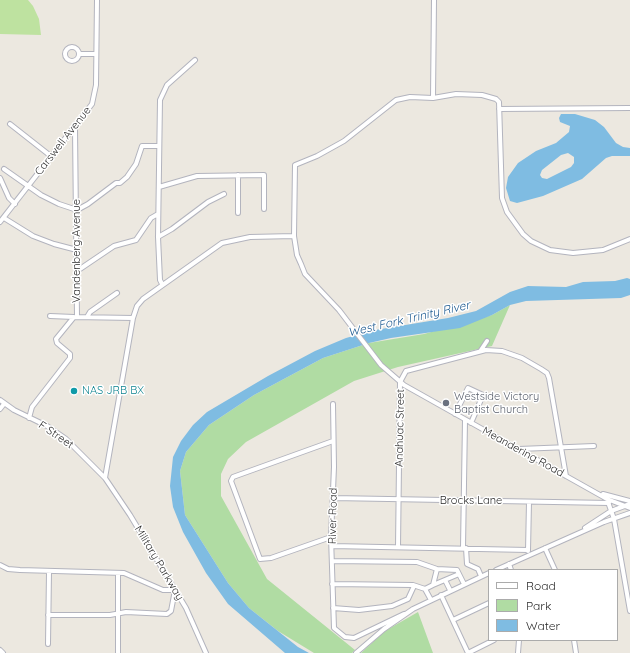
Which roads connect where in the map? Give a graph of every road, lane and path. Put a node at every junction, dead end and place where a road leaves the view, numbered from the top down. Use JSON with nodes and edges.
{"nodes":[{"id":1,"x":97,"y":0,"type":"edge"},
{"id":2,"x":434,"y":0,"type":"edge"},
{"id":3,"x":79,"y":54,"type":"dead end"},
{"id":4,"x":96,"y":54,"type":"junction"},
{"id":5,"x":195,"y":60,"type":"dead end"},
{"id":6,"x":432,"y":98,"type":"junction"},
{"id":7,"x":630,"y":108,"type":"edge"},
{"id":8,"x":499,"y":109,"type":"junction"},
{"id":9,"x":10,"y":124,"type":"dead end"},
{"id":10,"x":75,"y":128,"type":"junction"},
{"id":11,"x":159,"y":146,"type":"junction"},
{"id":12,"x":52,"y":157,"type":"junction"},
{"id":13,"x":4,"y":169,"type":"dead end"},
{"id":14,"x":238,"y":175,"type":"junction"},
{"id":15,"x":0,"y":178,"type":"edge"},
{"id":16,"x":28,"y":187,"type":"junction"},
{"id":17,"x":159,"y":187,"type":"junction"},
{"id":18,"x":224,"y":194,"type":"dead end"},
{"id":19,"x":15,"y":204,"type":"junction"},
{"id":20,"x":264,"y":209,"type":"dead end"},
{"id":21,"x":77,"y":210,"type":"junction"},
{"id":22,"x":238,"y":213,"type":"dead end"},
{"id":23,"x":158,"y":214,"type":"junction"},
{"id":24,"x":4,"y":218,"type":"junction"},
{"id":25,"x":0,"y":222,"type":"edge"},
{"id":26,"x":294,"y":236,"type":"junction"},
{"id":27,"x":158,"y":237,"type":"junction"},
{"id":28,"x":630,"y":239,"type":"edge"},
{"id":29,"x":77,"y":250,"type":"junction"},
{"id":30,"x":77,"y":271,"type":"junction"},
{"id":31,"x":162,"y":284,"type":"junction"},
{"id":32,"x":117,"y":293,"type":"dead end"},
{"id":33,"x":50,"y":316,"type":"dead end"},
{"id":34,"x":76,"y":317,"type":"junction"},
{"id":35,"x":87,"y":317,"type":"junction"},
{"id":36,"x":133,"y":318,"type":"junction"},
{"id":37,"x":487,"y":341,"type":"dead end"},
{"id":38,"x":480,"y":350,"type":"junction"},
{"id":39,"x":400,"y":382,"type":"junction"},
{"id":40,"x":0,"y":400,"type":"edge"},
{"id":41,"x":4,"y":404,"type":"junction"},
{"id":42,"x":333,"y":404,"type":"dead end"},
{"id":43,"x":0,"y":409,"type":"edge"},
{"id":44,"x":455,"y":414,"type":"junction"},
{"id":45,"x":29,"y":418,"type":"junction"},
{"id":46,"x":465,"y":420,"type":"junction"},
{"id":47,"x":471,"y":423,"type":"junction"},
{"id":48,"x":333,"y":441,"type":"junction"},
{"id":49,"x":594,"y":446,"type":"dead end"},
{"id":50,"x":562,"y":448,"type":"junction"},
{"id":51,"x":518,"y":449,"type":"junction"},
{"id":52,"x":566,"y":476,"type":"junction"},
{"id":53,"x":105,"y":478,"type":"junction"},
{"id":54,"x":596,"y":492,"type":"junction"},
{"id":55,"x":333,"y":498,"type":"junction"},
{"id":56,"x":398,"y":500,"type":"junction"},
{"id":57,"x":464,"y":501,"type":"junction"},
{"id":58,"x":608,"y":501,"type":"junction"},
{"id":59,"x":529,"y":502,"type":"junction"},
{"id":60,"x":630,"y":502,"type":"edge"},
{"id":61,"x":621,"y":506,"type":"junction"},
{"id":62,"x":630,"y":508,"type":"edge"},
{"id":63,"x":611,"y":511,"type":"junction"},
{"id":64,"x":630,"y":513,"type":"edge"},
{"id":65,"x":614,"y":519,"type":"junction"},
{"id":66,"x":574,"y":535,"type":"junction"},
{"id":67,"x":331,"y":537,"type":"junction"},
{"id":68,"x":332,"y":546,"type":"junction"},
{"id":69,"x":398,"y":547,"type":"junction"},
{"id":70,"x":464,"y":548,"type":"junction"},
{"id":71,"x":545,"y":548,"type":"junction"},
{"id":72,"x":529,"y":552,"type":"junction"},
{"id":73,"x":332,"y":561,"type":"junction"},
{"id":74,"x":508,"y":564,"type":"junction"},
{"id":75,"x":0,"y":565,"type":"edge"},
{"id":76,"x":436,"y":569,"type":"junction"},
{"id":77,"x":498,"y":569,"type":"edge"},
{"id":78,"x":510,"y":569,"type":"edge"},
{"id":79,"x":555,"y":569,"type":"edge"},
{"id":80,"x":49,"y":572,"type":"junction"},
{"id":81,"x":118,"y":573,"type":"junction"},
{"id":82,"x":488,"y":573,"type":"edge"},
{"id":83,"x":459,"y":574,"type":"junction"},
{"id":84,"x":481,"y":576,"type":"junction"},
{"id":85,"x":445,"y":580,"type":"junction"},
{"id":86,"x":332,"y":584,"type":"junction"},
{"id":87,"x":464,"y":584,"type":"junction"},
{"id":88,"x":433,"y":585,"type":"junction"},
{"id":89,"x":414,"y":586,"type":"junction"},
{"id":90,"x":425,"y":589,"type":"junction"},
{"id":91,"x":175,"y":590,"type":"junction"},
{"id":92,"x":450,"y":590,"type":"junction"},
{"id":93,"x":441,"y":595,"type":"junction"},
{"id":94,"x":431,"y":600,"type":"junction"},
{"id":95,"x":488,"y":603,"type":"edge"},
{"id":96,"x":333,"y":608,"type":"junction"},
{"id":97,"x":630,"y":611,"type":"edge"},
{"id":98,"x":119,"y":614,"type":"junction"},
{"id":99,"x":404,"y":614,"type":"junction"},
{"id":100,"x":48,"y":615,"type":"junction"},
{"id":101,"x":453,"y":620,"type":"junction"},
{"id":102,"x":492,"y":641,"type":"edge"},
{"id":103,"x":519,"y":641,"type":"edge"},
{"id":104,"x":574,"y":641,"type":"edge"},
{"id":105,"x":48,"y":644,"type":"dead end"},
{"id":106,"x":0,"y":650,"type":"edge"},
{"id":107,"x":3,"y":653,"type":"edge"},
{"id":108,"x":118,"y":653,"type":"edge"},
{"id":109,"x":206,"y":653,"type":"edge"},
{"id":110,"x":356,"y":653,"type":"edge"},
{"id":111,"x":468,"y":653,"type":"edge"},
{"id":112,"x":518,"y":653,"type":"edge"},
{"id":113,"x":576,"y":653,"type":"edge"}],
"edges":[{"from":1,"to":4,"type":"street","name":"Carswell Avenue"},
{"from":2,"to":6,"type":"street"},
{"from":3,"to":4,"type":"street"},
{"from":4,"to":10,"type":"street","name":"Carswell Avenue"},
{"from":5,"to":11,"type":"street"},
{"from":6,"to":8,"type":"street"},
{"from":6,"to":26,"type":"street","name":"Meandering Road"},
{"from":7,"to":8,"type":"street"},
{"from":8,"to":28,"type":"street"},
{"from":9,"to":12,"type":"street"},
{"from":10,"to":12,"type":"street","name":"Carswell Avenue"},
{"from":10,"to":21,"type":"street","name":"Vandenberg Avenue"},
{"from":11,"to":17,"type":"street"},
{"from":11,"to":21,"type":"street"},
{"from":12,"to":16,"type":"street","name":"Carswell Avenue"},
{"from":13,"to":16,"type":"street"},
{"from":14,"to":17,"type":"street"},
{"from":14,"to":20,"type":"street"},
{"from":14,"to":22,"type":"street"},
{"from":15,"to":19,"type":"street"},
{"from":16,"to":19,"type":"street","name":"Carswell Avenue"},
{"from":16,"to":21,"type":"street"},
{"from":17,"to":23,"type":"street"},
{"from":18,"to":27,"type":"street"},
{"from":19,"to":24,"type":"street","name":"Carswell Avenue"},
{"from":21,"to":29,"type":"street","name":"Vandenberg Avenue"},
{"from":23,"to":27,"type":"street"},
{"from":23,"to":30,"type":"street"},
{"from":24,"to":25,"type":"street","name":"Carswell Avenue"},
{"from":24,"to":29,"type":"street"},
{"from":26,"to":31,"type":"street"},
{"from":26,"to":39,"type":"street","name":"Meandering Road"},
{"from":27,"to":31,"type":"street"},
{"from":29,"to":30,"type":"street","name":"Vandenberg Avenue"},
{"from":30,"to":34,"type":"street","name":"Vandenberg Avenue"},
{"from":31,"to":36,"type":"street"},
{"from":32,"to":35,"type":"street"},
{"from":33,"to":34,"type":"street"},
{"from":34,"to":35,"type":"street"},
{"from":34,"to":45,"type":"street","name":"Vandenberg Avenue"},
{"from":35,"to":36,"type":"street"},
{"from":36,"to":53,"type":"street"},
{"from":37,"to":38,"type":"street"},
{"from":38,"to":39,"type":"street","name":"Anahuac Street"},
{"from":38,"to":50,"type":"street","name":"Anahuac Street"},
{"from":39,"to":44,"type":"street","name":"Meandering Road"},
{"from":39,"to":56,"type":"street","name":"Anahuac Street"},
{"from":40,"to":41,"type":"street","name":"F Street"},
{"from":41,"to":43,"type":"street"},
{"from":41,"to":45,"type":"street","name":"F Street"},
{"from":42,"to":48,"type":"street","name":"River Road"},
{"from":44,"to":46,"type":"street","name":"Meandering Road"},
{"from":44,"to":47,"type":"street"},
{"from":45,"to":53,"type":"street","name":"F Street"},
{"from":46,"to":47,"type":"street","name":"Meandering Road"},
{"from":46,"to":57,"type":"street"},
{"from":47,"to":51,"type":"street","name":"Meandering Road"},
{"from":48,"to":55,"type":"street","name":"River Road"},
{"from":48,"to":67,"type":"street"},
{"from":49,"to":50,"type":"street"},
{"from":50,"to":51,"type":"street"},
{"from":50,"to":52,"type":"street","name":"Anahuac Street"},
{"from":51,"to":52,"type":"street","name":"Meandering Road"},
{"from":52,"to":54,"type":"street","name":"Meandering Road"},
{"from":53,"to":91,"type":"street","name":"Military Parkway"},
{"from":54,"to":58,"type":"street","name":"Meandering Road"},
{"from":54,"to":60,"type":"street","name":"Meandering Road"},
{"from":55,"to":56,"type":"street","name":"Brocks Lane"},
{"from":55,"to":67,"type":"street","name":"River Road"},
{"from":56,"to":57,"type":"street","name":"Brocks Lane"},
{"from":56,"to":69,"type":"street","name":"Anahuac Street"},
{"from":57,"to":59,"type":"street","name":"Brocks Lane"},
{"from":57,"to":70,"type":"street"},
{"from":58,"to":59,"type":"street","name":"Brocks Lane"},
{"from":58,"to":61,"type":"street","name":"Meandering Road"},
{"from":58,"to":63,"type":"street"},
{"from":59,"to":72,"type":"street"},
{"from":60,"to":61,"type":"street"},
{"from":61,"to":62,"type":"street","name":"Meandering Road"},
{"from":61,"to":63,"type":"street"},
{"from":63,"to":65,"type":"street"},
{"from":63,"to":66,"type":"street"},
{"from":64,"to":65,"type":"street"},
{"from":65,"to":66,"type":"street"},
{"from":65,"to":97,"type":"street"},
{"from":66,"to":71,"type":"street"},
{"from":67,"to":68,"type":"street","name":"River Road"},
{"from":68,"to":69,"type":"street"},
{"from":68,"to":73,"type":"street","name":"River Road"},
{"from":69,"to":70,"type":"street"},
{"from":70,"to":72,"type":"street"},
{"from":70,"to":84,"type":"street"},
{"from":71,"to":72,"type":"street"},
{"from":71,"to":79,"type":"street"},
{"from":72,"to":74,"type":"street"},
{"from":73,"to":76,"type":"street"},
{"from":73,"to":86,"type":"street","name":"River Road"},
{"from":74,"to":77,"type":"street"},
{"from":74,"to":78,"type":"street"},
{"from":75,"to":80,"type":"street"},
{"from":76,"to":83,"type":"street"},
{"from":76,"to":88,"type":"street"},
{"from":80,"to":81,"type":"street"},
{"from":80,"to":100,"type":"street"},
{"from":81,"to":91,"type":"street"},
{"from":81,"to":98,"type":"street"},
{"from":82,"to":84,"type":"street"},
{"from":83,"to":85,"type":"street"},
{"from":83,"to":87,"type":"street"},
{"from":84,"to":87,"type":"street"},
{"from":85,"to":88,"type":"street"},
{"from":85,"to":92,"type":"street"},
{"from":86,"to":89,"type":"street"},
{"from":86,"to":96,"type":"street","name":"River Road"},
{"from":87,"to":92,"type":"street"},
{"from":88,"to":90,"type":"street"},
{"from":89,"to":90,"type":"street"},
{"from":89,"to":96,"type":"street"},
{"from":90,"to":94,"type":"street"},
{"from":91,"to":98,"type":"street"},
{"from":91,"to":109,"type":"street","name":"Military Parkway"},
{"from":92,"to":93,"type":"street"},
{"from":93,"to":94,"type":"street"},
{"from":93,"to":101,"type":"street"},
{"from":94,"to":99,"type":"street"},
{"from":95,"to":101,"type":"street"},
{"from":96,"to":99,"type":"street","name":"River Road"},
{"from":98,"to":100,"type":"street"},
{"from":98,"to":108,"type":"street"},
{"from":99,"to":110,"type":"street"},
{"from":100,"to":105,"type":"street"},
{"from":101,"to":111,"type":"street"},
{"from":102,"to":111,"type":"street"},
{"from":103,"to":112,"type":"street"},
{"from":104,"to":113,"type":"street"},
{"from":106,"to":107,"type":"street"}]}
